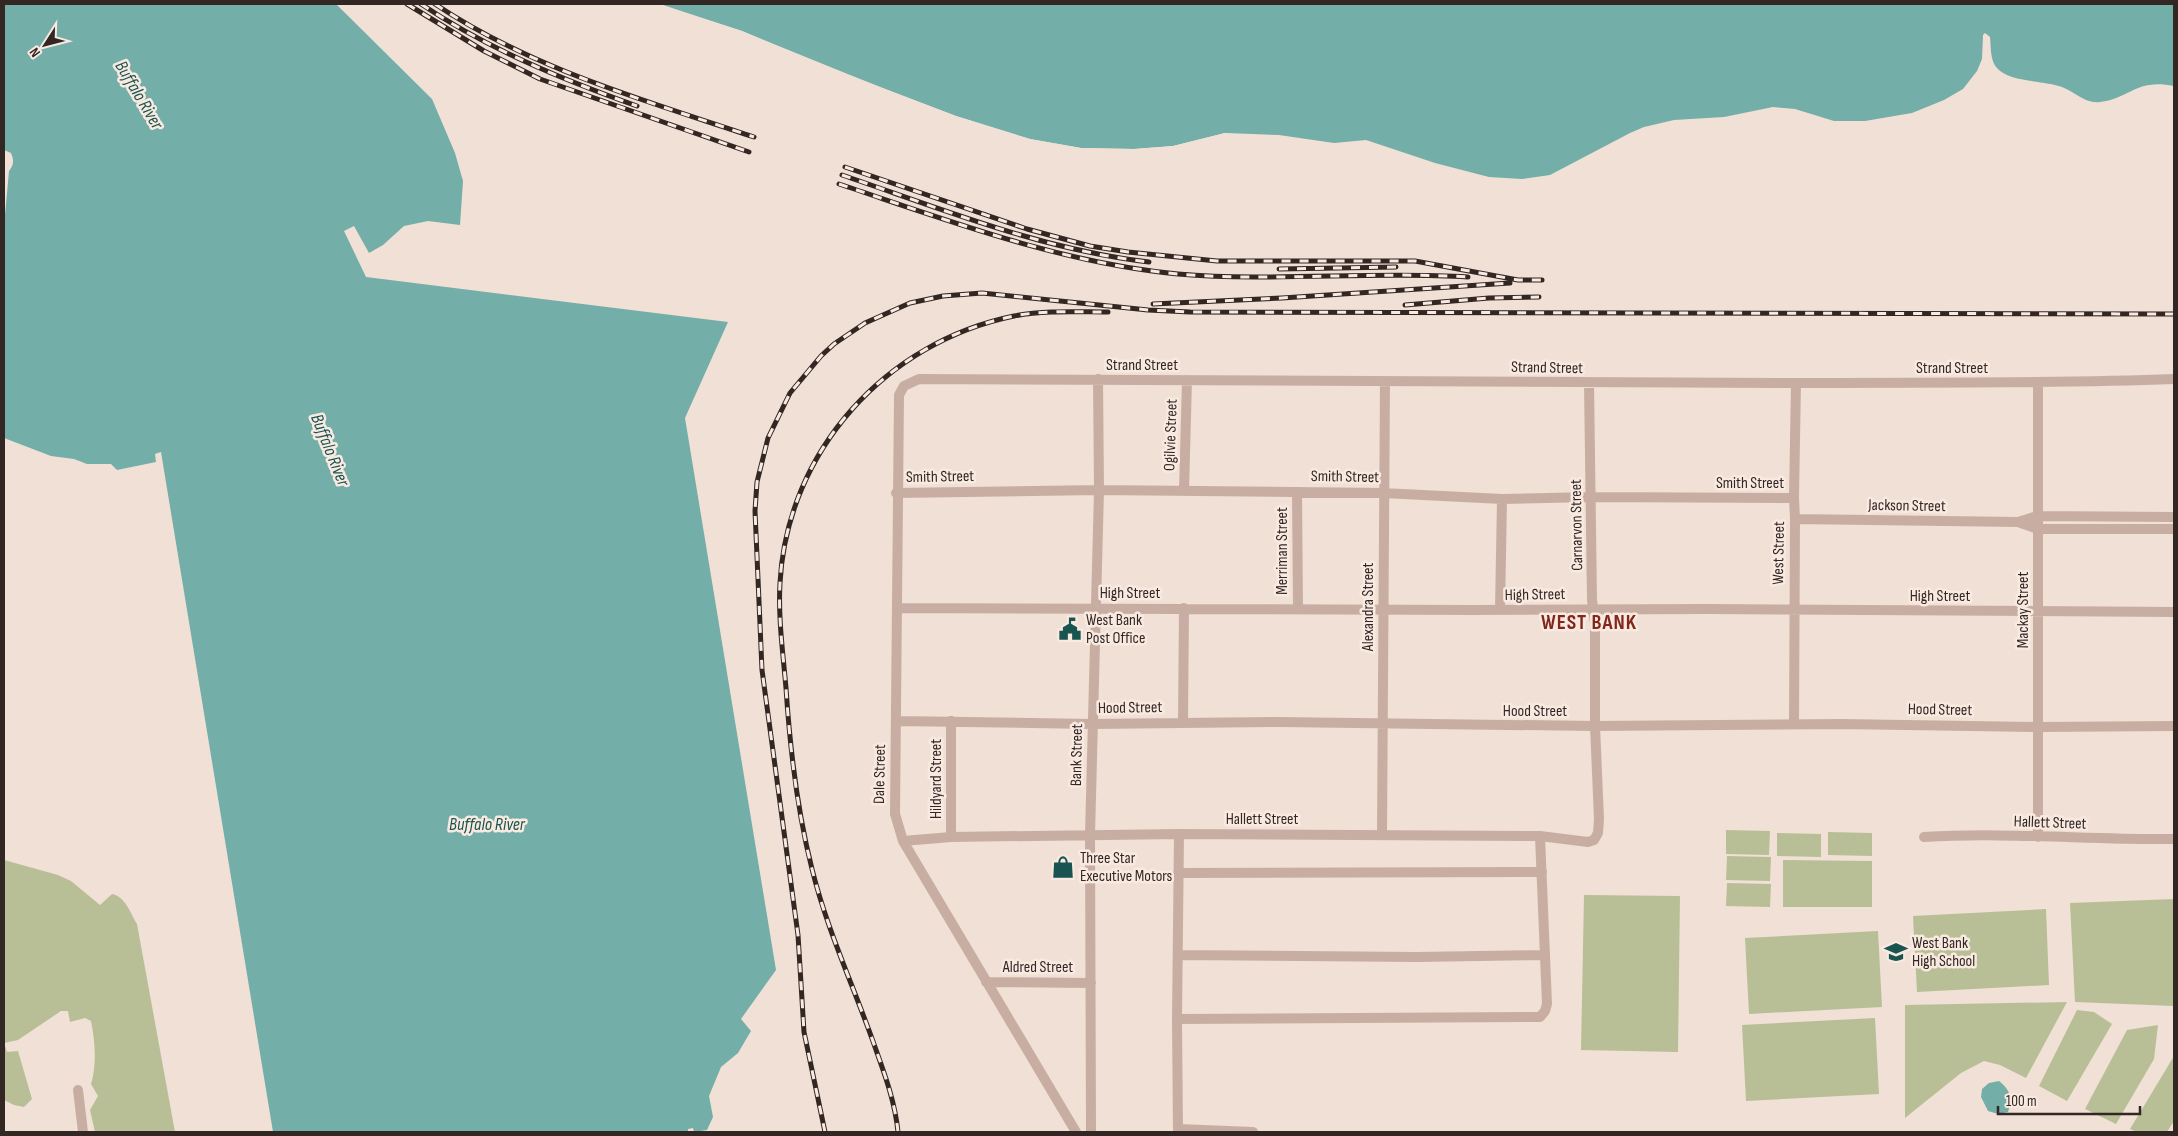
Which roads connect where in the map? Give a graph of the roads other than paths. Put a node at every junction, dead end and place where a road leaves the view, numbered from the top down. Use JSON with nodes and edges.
{"nodes":[{"id":1,"x":919,"y":379,"type":"joint"},
{"id":2,"x":1098,"y":379,"type":"junction"},
{"id":3,"x":2174,"y":379,"type":"edge"},
{"id":4,"x":1187,"y":380,"type":"junction"},
{"id":5,"x":1385,"y":380,"type":"junction"},
{"id":6,"x":1796,"y":382,"type":"junction"},
{"id":7,"x":1589,"y":383,"type":"junction"},
{"id":8,"x":2038,"y":383,"type":"junction"},
{"id":9,"x":1099,"y":490,"type":"junction"},
{"id":10,"x":1184,"y":491,"type":"junction"},
{"id":11,"x":1297,"y":492,"type":"junction"},
{"id":12,"x":896,"y":493,"type":"junction"},
{"id":13,"x":1383,"y":493,"type":"junction"},
{"id":14,"x":1592,"y":497,"type":"junction"},
{"id":15,"x":1502,"y":498,"type":"junction"},
{"id":16,"x":1794,"y":498,"type":"junction"},
{"id":17,"x":2037,"y":516,"type":"junction"},
{"id":18,"x":2174,"y":517,"type":"edge"},
{"id":19,"x":1795,"y":519,"type":"junction"},
{"id":20,"x":2018,"y":522,"type":"junction"},
{"id":21,"x":2038,"y":529,"type":"junction"},
{"id":22,"x":2174,"y":529,"type":"edge"},
{"id":23,"x":897,"y":608,"type":"junction"},
{"id":24,"x":1096,"y":608,"type":"junction"},
{"id":25,"x":1184,"y":608,"type":"junction"},
{"id":26,"x":1298,"y":609,"type":"junction"},
{"id":27,"x":1594,"y":609,"type":"junction"},
{"id":28,"x":1383,"y":610,"type":"junction"},
{"id":29,"x":1500,"y":610,"type":"junction"},
{"id":30,"x":1794,"y":610,"type":"junction"},
{"id":31,"x":2039,"y":610,"type":"junction"},
{"id":32,"x":2174,"y":612,"type":"edge"},
{"id":33,"x":896,"y":721,"type":"junction"},
{"id":34,"x":950,"y":721,"type":"junction"},
{"id":35,"x":1182,"y":721,"type":"junction"},
{"id":36,"x":1382,"y":723,"type":"junction"},
{"id":37,"x":1092,"y":724,"type":"junction"},
{"id":38,"x":1794,"y":724,"type":"junction"},
{"id":39,"x":1595,"y":726,"type":"junction"},
{"id":40,"x":2174,"y":726,"type":"edge"},
{"id":41,"x":2038,"y":727,"type":"junction"},
{"id":42,"x":1598,"y":815,"type":"joint"},
{"id":43,"x":1179,"y":834,"type":"junction"},
{"id":44,"x":1090,"y":835,"type":"junction"},
{"id":45,"x":1382,"y":835,"type":"junction"},
{"id":46,"x":1540,"y":836,"type":"junction"},
{"id":47,"x":950,"y":837,"type":"junction"},
{"id":48,"x":1924,"y":837,"type":"dead end"},
{"id":49,"x":2038,"y":837,"type":"junction"},
{"id":50,"x":2174,"y":839,"type":"edge"},
{"id":51,"x":903,"y":841,"type":"junction"},
{"id":52,"x":1542,"y":872,"type":"junction"},
{"id":53,"x":1178,"y":873,"type":"junction"},
{"id":54,"x":1179,"y":955,"type":"junction"},
{"id":55,"x":1545,"y":955,"type":"junction"},
{"id":56,"x":986,"y":982,"type":"junction"},
{"id":57,"x":1091,"y":983,"type":"junction"},
{"id":58,"x":1177,"y":1019,"type":"junction"},
{"id":59,"x":78,"y":1090,"type":"dead end"},
{"id":60,"x":1178,"y":1131,"type":"edge"},
{"id":61,"x":83,"y":1132,"type":"edge"},
{"id":62,"x":1076,"y":1132,"type":"edge"},
{"id":63,"x":1091,"y":1132,"type":"edge"},
{"id":64,"x":1253,"y":1132,"type":"edge"}],
"edges":[{"from":1,"to":2,"type":"street","name":"Strand Street"},
{"from":1,"to":12,"type":"street","name":"Dale Street"},
{"from":2,"to":4,"type":"street","name":"Strand Street"},
{"from":2,"to":9,"type":"street","name":"Bank Street"},
{"from":3,"to":8,"type":"street","name":"Strand Street"},
{"from":4,"to":5,"type":"street","name":"Strand Street"},
{"from":4,"to":10,"type":"street","name":"Ogilvie Street"},
{"from":5,"to":7,"type":"street","name":"Strand Street"},
{"from":5,"to":13,"type":"street","name":"Alexandra Street"},
{"from":6,"to":7,"type":"street","name":"Strand Street"},
{"from":6,"to":8,"type":"street","name":"Strand Street"},
{"from":6,"to":16,"type":"street","name":"West Street"},
{"from":7,"to":14,"type":"street","name":"Carnarvon Street"},
{"from":8,"to":17,"type":"street","name":"Mackay Street"},
{"from":9,"to":10,"type":"street","name":"Smith Street"},
{"from":9,"to":12,"type":"street","name":"Smith Street"},
{"from":9,"to":24,"type":"street","name":"Bank Street"},
{"from":10,"to":11,"type":"street","name":"Smith Street"},
{"from":11,"to":13,"type":"street","name":"Smith Street"},
{"from":11,"to":26,"type":"street","name":"Merriman Street"},
{"from":12,"to":23,"type":"street","name":"Dale Street"},
{"from":13,"to":15,"type":"street","name":"Smith Street"},
{"from":13,"to":28,"type":"street","name":"Alexandra Street"},
{"from":14,"to":15,"type":"street","name":"Smith Street"},
{"from":14,"to":16,"type":"street","name":"Smith Street"},
{"from":14,"to":27,"type":"street","name":"Carnarvon Street"},
{"from":15,"to":29,"type":"street"},
{"from":16,"to":19,"type":"street","name":"West Street"},
{"from":17,"to":18,"type":"street","name":"Jackson Street"},
{"from":17,"to":20,"type":"street","name":"Jackson Street"},
{"from":17,"to":21,"type":"street","name":"Mackay Street"},
{"from":19,"to":20,"type":"street","name":"Jackson Street"},
{"from":19,"to":30,"type":"street","name":"West Street"},
{"from":20,"to":21,"type":"street","name":"Jackson Street"},
{"from":21,"to":22,"type":"street","name":"Jackson Street"},
{"from":21,"to":31,"type":"street","name":"Mackay Street"},
{"from":23,"to":24,"type":"street","name":"High Street"},
{"from":23,"to":33,"type":"street","name":"Dale Street"},
{"from":24,"to":25,"type":"street","name":"High Street"},
{"from":24,"to":37,"type":"street","name":"Bank Street"},
{"from":25,"to":26,"type":"street","name":"High Street"},
{"from":25,"to":35,"type":"street"},
{"from":26,"to":28,"type":"street","name":"High Street"},
{"from":27,"to":29,"type":"street","name":"High Street"},
{"from":27,"to":30,"type":"street","name":"High Street"},
{"from":27,"to":39,"type":"street","name":"Carnarvon Street"},
{"from":28,"to":29,"type":"street","name":"High Street"},
{"from":28,"to":36,"type":"street","name":"Alexandra Street"},
{"from":30,"to":31,"type":"street","name":"High Street"},
{"from":30,"to":38,"type":"street","name":"West Street"},
{"from":31,"to":32,"type":"street","name":"High Street"},
{"from":31,"to":41,"type":"street","name":"Mackay Street"},
{"from":33,"to":34,"type":"street","name":"Hood Street"},
{"from":33,"to":51,"type":"street","name":"Dale Street"},
{"from":34,"to":37,"type":"street","name":"Hood Street"},
{"from":34,"to":47,"type":"street","name":"Hildyard Street"},
{"from":35,"to":36,"type":"street","name":"Hood Street"},
{"from":35,"to":37,"type":"street","name":"Hood Street"},
{"from":36,"to":39,"type":"street","name":"Hood Street"},
{"from":36,"to":45,"type":"street","name":"Alexandra Street"},
{"from":37,"to":44,"type":"street","name":"Bank Street"},
{"from":38,"to":39,"type":"street","name":"Hood Street"},
{"from":38,"to":41,"type":"street","name":"Hood Street"},
{"from":39,"to":42,"type":"street","name":"Carnarvon Street"},
{"from":40,"to":41,"type":"street","name":"Hood Street"},
{"from":41,"to":49,"type":"street","name":"Mackay Street"},
{"from":42,"to":46,"type":"street","name":"Hallett Street"},
{"from":43,"to":44,"type":"street","name":"Hallett Street"},
{"from":43,"to":45,"type":"street","name":"Hallett Street"},
{"from":43,"to":53,"type":"street"},
{"from":44,"to":47,"type":"street","name":"Hallett Street"},
{"from":44,"to":57,"type":"street","name":"Bank Street"},
{"from":45,"to":46,"type":"street","name":"Hallett Street"},
{"from":46,"to":52,"type":"street"},
{"from":47,"to":51,"type":"street","name":"Hallett Street"},
{"from":48,"to":49,"type":"street","name":"Hallett Street"},
{"from":49,"to":50,"type":"street","name":"Hallett Street"},
{"from":51,"to":56,"type":"street","name":"Dale Street"},
{"from":52,"to":53,"type":"street"},
{"from":52,"to":55,"type":"street"},
{"from":53,"to":54,"type":"street"},
{"from":54,"to":55,"type":"street"},
{"from":54,"to":58,"type":"street"},
{"from":55,"to":58,"type":"street"},
{"from":56,"to":57,"type":"street","name":"Aldred Street"},
{"from":56,"to":62,"type":"street","name":"Dale Street"},
{"from":57,"to":63,"type":"street","name":"Bank Street"},
{"from":58,"to":60,"type":"street"},
{"from":59,"to":61,"type":"street"},
{"from":60,"to":64,"type":"street"}]}
